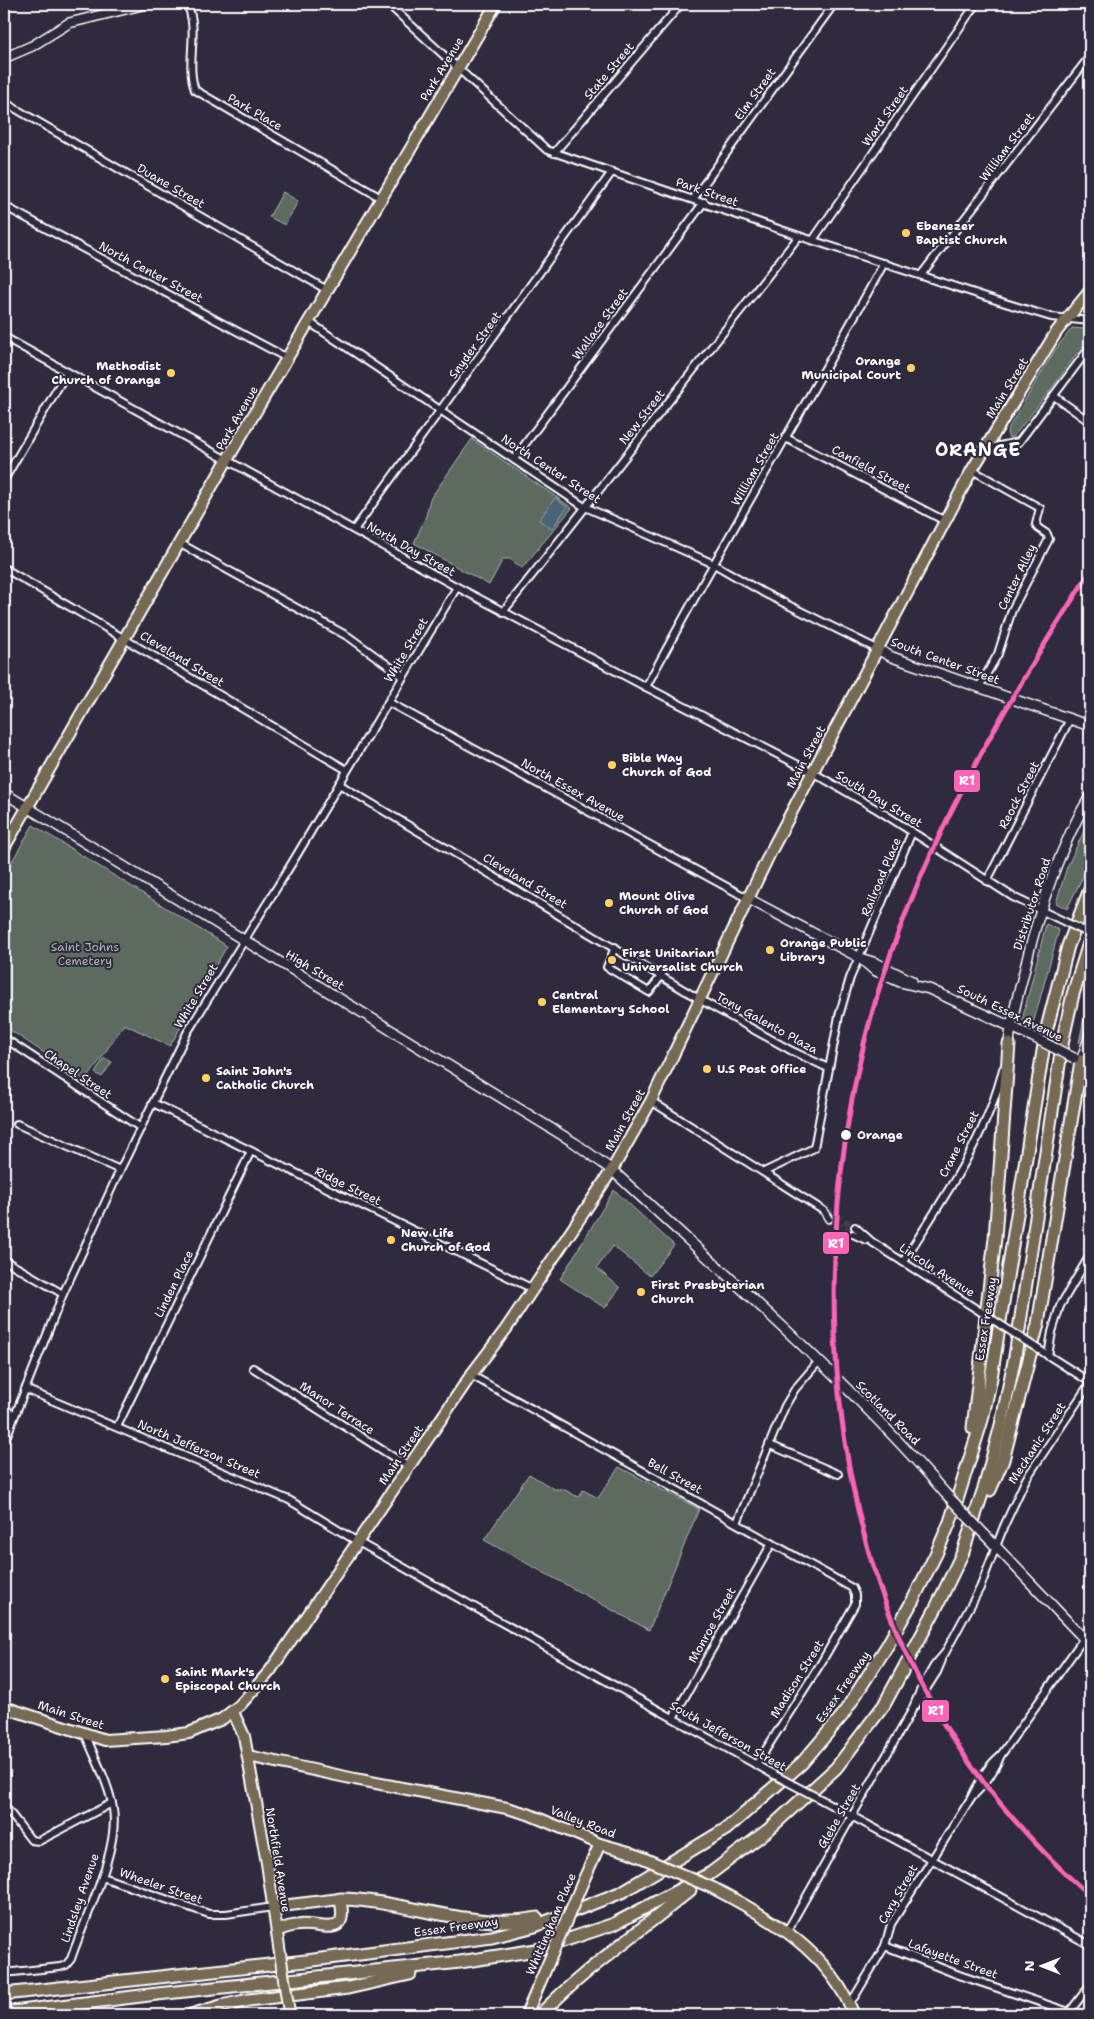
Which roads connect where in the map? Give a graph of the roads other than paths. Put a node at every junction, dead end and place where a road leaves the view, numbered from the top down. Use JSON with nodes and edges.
{"nodes":[{"id":1,"x":146,"y":4,"type":"edge"},
{"id":2,"x":186,"y":4,"type":"edge"},
{"id":3,"x":388,"y":4,"type":"edge"},
{"id":4,"x":496,"y":4,"type":"edge"},
{"id":5,"x":681,"y":4,"type":"edge"},
{"id":6,"x":834,"y":4,"type":"edge"},
{"id":7,"x":976,"y":4,"type":"edge"},
{"id":8,"x":1090,"y":56,"type":"edge"},
{"id":9,"x":4,"y":58,"type":"edge"},
{"id":10,"x":457,"y":68,"type":"junction"},
{"id":11,"x":4,"y":102,"type":"edge"},
{"id":12,"x":554,"y":152,"type":"junction"},
{"id":13,"x":612,"y":172,"type":"junction"},
{"id":14,"x":381,"y":198,"type":"junction"},
{"id":15,"x":694,"y":198,"type":"junction"},
{"id":16,"x":704,"y":202,"type":"junction"},
{"id":17,"x":4,"y":206,"type":"edge"},
{"id":18,"x":799,"y":236,"type":"junction"},
{"id":19,"x":813,"y":240,"type":"junction"},
{"id":20,"x":884,"y":263,"type":"junction"},
{"id":21,"x":921,"y":275,"type":"junction"},
{"id":22,"x":327,"y":290,"type":"junction"},
{"id":23,"x":1090,"y":291,"type":"edge"},
{"id":24,"x":1065,"y":319,"type":"junction"},
{"id":25,"x":1090,"y":321,"type":"edge"},
{"id":26,"x":309,"y":322,"type":"junction"},
{"id":27,"x":4,"y":337,"type":"edge"},
{"id":28,"x":1090,"y":347,"type":"edge"},
{"id":29,"x":287,"y":358,"type":"junction"},
{"id":30,"x":67,"y":372,"type":"junction"},
{"id":31,"x":1054,"y":396,"type":"junction"},
{"id":32,"x":442,"y":411,"type":"junction"},
{"id":33,"x":1090,"y":422,"type":"edge"},
{"id":34,"x":786,"y":438,"type":"junction"},
{"id":35,"x":984,"y":449,"type":"junction"},
{"id":36,"x":514,"y":459,"type":"junction"},
{"id":37,"x":227,"y":460,"type":"junction"},
{"id":38,"x":972,"y":470,"type":"junction"},
{"id":39,"x":4,"y":480,"type":"edge"},
{"id":40,"x":586,"y":507,"type":"junction"},
{"id":41,"x":945,"y":521,"type":"junction"},
{"id":42,"x":354,"y":530,"type":"junction"},
{"id":43,"x":179,"y":543,"type":"junction"},
{"id":44,"x":714,"y":564,"type":"junction"},
{"id":45,"x":4,"y":568,"type":"edge"},
{"id":46,"x":457,"y":587,"type":"junction"},
{"id":47,"x":503,"y":612,"type":"junction"},
{"id":48,"x":125,"y":638,"type":"junction"},
{"id":49,"x":877,"y":648,"type":"junction"},
{"id":50,"x":404,"y":676,"type":"junction"},
{"id":51,"x":979,"y":687,"type":"junction"},
{"id":52,"x":646,"y":688,"type":"junction"},
{"id":53,"x":388,"y":702,"type":"junction"},
{"id":54,"x":1070,"y":719,"type":"junction"},
{"id":55,"x":1090,"y":726,"type":"edge"},
{"id":56,"x":347,"y":770,"type":"junction"},
{"id":57,"x":812,"y":772,"type":"junction"},
{"id":58,"x":339,"y":784,"type":"junction"},
{"id":59,"x":4,"y":793,"type":"edge"},
{"id":60,"x":1090,"y":796,"type":"edge"},
{"id":61,"x":27,"y":807,"type":"junction"},
{"id":62,"x":912,"y":832,"type":"junction"},
{"id":63,"x":4,"y":848,"type":"edge"},
{"id":64,"x":988,"y":881,"type":"junction"},
{"id":65,"x":1090,"y":889,"type":"edge"},
{"id":66,"x":747,"y":898,"type":"junction"},
{"id":67,"x":1042,"y":911,"type":"junction"},
{"id":68,"x":1090,"y":934,"type":"edge"},
{"id":69,"x":244,"y":940,"type":"junction"},
{"id":70,"x":1090,"y":940,"type":"edge"},
{"id":71,"x":615,"y":947,"type":"junction"},
{"id":72,"x":860,"y":958,"type":"junction"},
{"id":73,"x":662,"y":975,"type":"junction"},
{"id":74,"x":700,"y":999,"type":"junction"},
{"id":75,"x":1010,"y":1026,"type":"junction"},
{"id":76,"x":1090,"y":1035,"type":"edge"},
{"id":77,"x":4,"y":1038,"type":"edge"},
{"id":78,"x":1009,"y":1044,"type":"junction"},
{"id":79,"x":1082,"y":1061,"type":"edge"},
{"id":80,"x":828,"y":1068,"type":"junction"},
{"id":81,"x":650,"y":1101,"type":"junction"},
{"id":82,"x":153,"y":1104,"type":"junction"},
{"id":83,"x":17,"y":1124,"type":"dead end"},
{"id":84,"x":141,"y":1128,"type":"junction"},
{"id":85,"x":251,"y":1151,"type":"junction"},
{"id":86,"x":120,"y":1170,"type":"junction"},
{"id":87,"x":612,"y":1170,"type":"junction"},
{"id":88,"x":764,"y":1172,"type":"junction"},
{"id":89,"x":829,"y":1219,"type":"tunnel mouth"},
{"id":90,"x":854,"y":1227,"type":"tunnel mouth"},
{"id":91,"x":853,"y":1234,"type":"tunnel mouth"},
{"id":92,"x":872,"y":1242,"type":"junction"},
{"id":93,"x":1090,"y":1255,"type":"edge"},
{"id":94,"x":4,"y":1260,"type":"edge"},
{"id":95,"x":903,"y":1262,"type":"junction"},
{"id":96,"x":533,"y":1289,"type":"junction"},
{"id":97,"x":63,"y":1294,"type":"junction"},
{"id":98,"x":1048,"y":1356,"type":"junction"},
{"id":99,"x":819,"y":1361,"type":"junction"},
{"id":100,"x":253,"y":1368,"type":"dead end"},
{"id":101,"x":471,"y":1375,"type":"junction"},
{"id":102,"x":1090,"y":1382,"type":"edge"},
{"id":103,"x":25,"y":1389,"type":"junction"},
{"id":104,"x":4,"y":1409,"type":"edge"},
{"id":105,"x":15,"y":1415,"type":"junction"},
{"id":106,"x":117,"y":1427,"type":"junction"},
{"id":107,"x":4,"y":1443,"type":"edge"},
{"id":108,"x":770,"y":1445,"type":"junction"},
{"id":109,"x":409,"y":1467,"type":"junction"},
{"id":110,"x":838,"y":1474,"type":"dead end"},
{"id":111,"x":966,"y":1474,"type":"junction"},
{"id":112,"x":737,"y":1524,"type":"junction"},
{"id":113,"x":358,"y":1542,"type":"junction"},
{"id":114,"x":772,"y":1543,"type":"junction"},
{"id":115,"x":997,"y":1546,"type":"junction"},
{"id":116,"x":963,"y":1552,"type":"junction"},
{"id":117,"x":855,"y":1604,"type":"joint"},
{"id":118,"x":1087,"y":1642,"type":"edge"},
{"id":119,"x":4,"y":1707,"type":"edge"},
{"id":120,"x":233,"y":1712,"type":"junction"},
{"id":121,"x":673,"y":1718,"type":"junction"},
{"id":122,"x":85,"y":1733,"type":"junction"},
{"id":123,"x":248,"y":1756,"type":"junction"},
{"id":124,"x":756,"y":1765,"type":"junction"},
{"id":125,"x":112,"y":1803,"type":"junction"},
{"id":126,"x":4,"y":1805,"type":"edge"},
{"id":127,"x":852,"y":1815,"type":"junction"},
{"id":128,"x":600,"y":1844,"type":"junction"},
{"id":129,"x":931,"y":1859,"type":"junction"},
{"id":130,"x":711,"y":1872,"type":"junction"},
{"id":131,"x":102,"y":1877,"type":"junction"},
{"id":132,"x":340,"y":1898,"type":"junction"},
{"id":133,"x":273,"y":1907,"type":"junction"},
{"id":134,"x":578,"y":1910,"type":"junction"},
{"id":135,"x":277,"y":1931,"type":"junction"},
{"id":136,"x":787,"y":1931,"type":"junction"},
{"id":137,"x":1090,"y":1945,"type":"edge"},
{"id":138,"x":885,"y":1946,"type":"junction"},
{"id":139,"x":460,"y":1962,"type":"junction"},
{"id":140,"x":4,"y":1973,"type":"edge"},
{"id":141,"x":1090,"y":1986,"type":"edge"},
{"id":142,"x":563,"y":1992,"type":"junction"},
{"id":143,"x":4,"y":1994,"type":"edge"},
{"id":144,"x":849,"y":2003,"type":"junction"},
{"id":145,"x":4,"y":2013,"type":"edge"},
{"id":146,"x":290,"y":2014,"type":"edge"},
{"id":147,"x":1069,"y":2014,"type":"edge"},
{"id":148,"x":191,"y":2015,"type":"edge"},
{"id":149,"x":526,"y":2015,"type":"edge"},
{"id":150,"x":540,"y":2015,"type":"edge"},
{"id":151,"x":551,"y":2015,"type":"edge"},
{"id":152,"x":854,"y":2015,"type":"edge"}],
"edges":[{"from":1,"to":9,"type":"main road"},
{"from":2,"to":14,"type":"street","name":"Park Place"},
{"from":3,"to":10,"type":"street","name":"Park Street"},
{"from":4,"to":10,"type":"main road","name":"Park Avenue"},
{"from":5,"to":12,"type":"street","name":"State Street"},
{"from":6,"to":15,"type":"street","name":"Elm Street"},
{"from":7,"to":19,"type":"street","name":"Ward Street"},
{"from":8,"to":21,"type":"street","name":"William Street"},
{"from":10,"to":12,"type":"street","name":"Park Street"},
{"from":10,"to":14,"type":"main road","name":"Park Avenue"},
{"from":11,"to":22,"type":"street","name":"Duane Street"},
{"from":12,"to":13,"type":"street","name":"Park Street"},
{"from":13,"to":15,"type":"street","name":"Park Street"},
{"from":13,"to":32,"type":"street","name":"Snyder Street"},
{"from":14,"to":22,"type":"main road","name":"Park Avenue"},
{"from":15,"to":16,"type":"street","name":"Park Street"},
{"from":16,"to":18,"type":"street","name":"Park Street"},
{"from":16,"to":36,"type":"street","name":"Wallace Street"},
{"from":17,"to":29,"type":"street","name":"North Center Street"},
{"from":18,"to":19,"type":"street","name":"Park Street"},
{"from":18,"to":40,"type":"street","name":"New Street"},
{"from":19,"to":20,"type":"street","name":"Park Street"},
{"from":20,"to":21,"type":"street","name":"Park Street"},
{"from":20,"to":34,"type":"street","name":"William Street"},
{"from":21,"to":24,"type":"street","name":"Park Street"},
{"from":22,"to":26,"type":"main road","name":"Park Avenue"},
{"from":23,"to":24,"type":"main road","name":"Main Street"},
{"from":24,"to":25,"type":"street","name":"Park Street"},
{"from":24,"to":35,"type":"main road","name":"Main Street"},
{"from":26,"to":29,"type":"main road","name":"Park Avenue"},
{"from":26,"to":32,"type":"street","name":"North Center Street"},
{"from":27,"to":30,"type":"street","name":"North Day Street"},
{"from":28,"to":31,"type":"street"},
{"from":29,"to":37,"type":"main road","name":"Park Avenue"},
{"from":30,"to":37,"type":"street","name":"North Day Street"},
{"from":30,"to":39,"type":"street"},
{"from":31,"to":33,"type":"street"},
{"from":31,"to":35,"type":"street"},
{"from":32,"to":36,"type":"street","name":"North Center Street"},
{"from":32,"to":42,"type":"street","name":"Snyder Street"},
{"from":34,"to":41,"type":"street","name":"Canfield Street"},
{"from":34,"to":44,"type":"street","name":"William Street"},
{"from":35,"to":38,"type":"main road","name":"Main Street"},
{"from":36,"to":40,"type":"street","name":"North Center Street"},
{"from":37,"to":42,"type":"street","name":"North Day Street"},
{"from":37,"to":43,"type":"main road","name":"Park Avenue"},
{"from":38,"to":41,"type":"main road","name":"Main Street"},
{"from":38,"to":51,"type":"street","name":"Center Alley"},
{"from":40,"to":44,"type":"street","name":"North Center Street"},
{"from":40,"to":47,"type":"street","name":"New Street"},
{"from":41,"to":49,"type":"main road","name":"Main Street"},
{"from":42,"to":46,"type":"street","name":"North Day Street"},
{"from":43,"to":48,"type":"main road","name":"Park Avenue"},
{"from":43,"to":50,"type":"street"},
{"from":44,"to":49,"type":"street","name":"North Center Street"},
{"from":44,"to":52,"type":"street","name":"William Street"},
{"from":45,"to":48,"type":"street","name":"Cleveland Street"},
{"from":46,"to":47,"type":"street","name":"North Day Street"},
{"from":46,"to":50,"type":"street","name":"White Street"},
{"from":47,"to":52,"type":"street","name":"North Day Street"},
{"from":48,"to":56,"type":"street","name":"Cleveland Street"},
{"from":48,"to":61,"type":"main road","name":"Park Avenue"},
{"from":49,"to":51,"type":"main road","name":"South Center Street"},
{"from":49,"to":57,"type":"main road","name":"Main Street"},
{"from":50,"to":53,"type":"street","name":"White Street"},
{"from":51,"to":54,"type":"main road","name":"South Center Street"},
{"from":52,"to":57,"type":"street","name":"North Day Street"},
{"from":53,"to":56,"type":"street","name":"White Street"},
{"from":53,"to":66,"type":"street","name":"North Essex Avenue"},
{"from":54,"to":55,"type":"main road","name":"South Center Street"},
{"from":54,"to":64,"type":"street","name":"Reock Street"},
{"from":56,"to":58,"type":"street","name":"White Street"},
{"from":57,"to":62,"type":"street","name":"South Day Street"},
{"from":57,"to":66,"type":"main road","name":"Main Street"},
{"from":58,"to":69,"type":"street","name":"White Street"},
{"from":58,"to":71,"type":"street","name":"Cleveland Street"},
{"from":59,"to":61,"type":"main road","name":"High Street"},
{"from":60,"to":67,"type":"main road","name":"Distributor Road"},
{"from":61,"to":63,"type":"main road","name":"Park Avenue"},
{"from":61,"to":69,"type":"main road","name":"High Street"},
{"from":62,"to":64,"type":"street","name":"South Day Street"},
{"from":62,"to":72,"type":"street","name":"Railroad Place"},
{"from":64,"to":67,"type":"street","name":"South Day Street"},
{"from":65,"to":111,"type":"highway","name":"Essex Freeway"},
{"from":66,"to":72,"type":"main road","name":"South Essex Avenue"},
{"from":66,"to":74,"type":"main road","name":"Main Street"},
{"from":67,"to":68,"type":"street","name":"South Day Street","bridge":true},
{"from":67,"to":75,"type":"main road","name":"Distributor Road"},
{"from":69,"to":82,"type":"street","name":"White Street"},
{"from":69,"to":87,"type":"main road","name":"High Street"},
{"from":70,"to":116,"type":"highway"},
{"from":71,"to":73,"type":"street","name":"Cleveland Street"},
{"from":71,"to":73,"type":"street"},
{"from":72,"to":75,"type":"main road","name":"South Essex Avenue"},
{"from":72,"to":80,"type":"street","name":"Tony Galento Plaza"},
{"from":73,"to":74,"type":"street","name":"Cleveland Street"},
{"from":74,"to":80,"type":"street","name":"Tony Galento Plaza"},
{"from":74,"to":81,"type":"main road","name":"Main Street"},
{"from":75,"to":78,"type":"main road","name":"Crane Street"},
{"from":75,"to":79,"type":"main road","name":"South Essex Avenue","bridge":true},
{"from":76,"to":79,"type":"main road"},
{"from":77,"to":84,"type":"street","name":"Chapel Street"},
{"from":78,"to":95,"type":"street","name":"Crane Street"},
{"from":78,"to":111,"type":"highway"},
{"from":79,"to":116,"type":"highway"},
{"from":80,"to":88,"type":"street"},
{"from":81,"to":87,"type":"main road","name":"Main Street"},
{"from":81,"to":88,"type":"street"},
{"from":82,"to":84,"type":"street","name":"White Street"},
{"from":82,"to":85,"type":"street","name":"Ridge Street"},
{"from":83,"to":86,"type":"street"},
{"from":84,"to":86,"type":"street","name":"White Street"},
{"from":85,"to":96,"type":"street","name":"Ridge Street"},
{"from":85,"to":106,"type":"street","name":"Linden Place"},
{"from":86,"to":97,"type":"street","name":"White Street"},
{"from":87,"to":96,"type":"main road","name":"Main Street"},
{"from":87,"to":99,"type":"main road","name":"Scotland Road"},
{"from":88,"to":89,"type":"street"},
{"from":90,"to":92,"type":"street","name":"Lincoln Avenue"},
{"from":91,"to":92,"type":"street","name":"Lincoln Avenue"},
{"from":92,"to":95,"type":"street","name":"Lincoln Avenue"},
{"from":93,"to":98,"type":"street"},
{"from":94,"to":97,"type":"street"},
{"from":95,"to":98,"type":"street","name":"Lincoln Avenue","bridge":true},
{"from":96,"to":101,"type":"main road","name":"Main Street"},
{"from":97,"to":103,"type":"street","name":"White Street"},
{"from":98,"to":102,"type":"street","name":"Lincoln Avenue"},
{"from":99,"to":108,"type":"street"},
{"from":99,"to":115,"type":"main road","name":"Scotland Road","bridge":true},
{"from":100,"to":109,"type":"street","name":"Manor Terrace"},
{"from":101,"to":109,"type":"main road","name":"Main Street"},
{"from":101,"to":112,"type":"street","name":"Bell Street"},
{"from":102,"to":115,"type":"street","name":"Mechanic Street"},
{"from":103,"to":105,"type":"street","name":"White Street"},
{"from":103,"to":106,"type":"street","name":"North Jefferson Street"},
{"from":104,"to":105,"type":"street"},
{"from":105,"to":107,"type":"street","name":"White Street"},
{"from":106,"to":113,"type":"street","name":"North Jefferson Street"},
{"from":108,"to":110,"type":"street"},
{"from":108,"to":112,"type":"street"},
{"from":109,"to":113,"type":"main road","name":"Main Street"},
{"from":111,"to":134,"type":"highway","name":"Essex Freeway"},
{"from":112,"to":114,"type":"street","name":"Bell Street"},
{"from":113,"to":120,"type":"main road","name":"Main Street"},
{"from":113,"to":121,"type":"street","name":"South Jefferson Street"},
{"from":114,"to":117,"type":"street","name":"Bell Street"},
{"from":114,"to":121,"type":"street","name":"Monroe Street"},
{"from":115,"to":118,"type":"main road","name":"Scotland Road"},
{"from":115,"to":127,"type":"street","name":"Glebe Street"},
{"from":116,"to":130,"type":"highway"},
{"from":117,"to":124,"type":"street","name":"Madison Street"},
{"from":118,"to":129,"type":"street","name":"Cary Street"},
{"from":119,"to":122,"type":"main road","name":"Main Street"},
{"from":120,"to":122,"type":"main road","name":"Main Street"},
{"from":120,"to":123,"type":"main road","name":"Northfield Avenue"},
{"from":121,"to":124,"type":"street","name":"South Jefferson Street"},
{"from":122,"to":125,"type":"street","name":"Lindsley Avenue"},
{"from":123,"to":128,"type":"main road","name":"Valley Road"},
{"from":123,"to":133,"type":"main road","name":"Northfield Avenue"},
{"from":124,"to":127,"type":"street","name":"South Jefferson Street","bridge":true},
{"from":125,"to":126,"type":"street"},
{"from":125,"to":131,"type":"street","name":"Lindsley Avenue"},
{"from":127,"to":129,"type":"street","name":"South Jefferson Street"},
{"from":127,"to":136,"type":"street","name":"Glebe Street"},
{"from":128,"to":136,"type":"main road","name":"Valley Road","bridge":true},
{"from":128,"to":149,"type":"main road","name":"Whittingham Place","bridge":true},
{"from":129,"to":137,"type":"street","name":"South Jefferson Street"},
{"from":129,"to":138,"type":"street","name":"Cary Street"},
{"from":130,"to":139,"type":"highway"},
{"from":130,"to":142,"type":"highway"},
{"from":131,"to":133,"type":"street","name":"Wheeler Street"},
{"from":131,"to":140,"type":"street","name":"Lindsley Avenue"},
{"from":132,"to":133,"type":"main road"},
{"from":132,"to":134,"type":"highway"},
{"from":132,"to":135,"type":"main road"},
{"from":133,"to":135,"type":"main road","name":"Northfield Avenue"},
{"from":134,"to":143,"type":"highway","name":"Essex Freeway"},
{"from":135,"to":146,"type":"main road","name":"Northfield Avenue","bridge":true},
{"from":136,"to":144,"type":"main road","name":"Valley Road"},
{"from":138,"to":144,"type":"street","name":"Cary Street"},
{"from":138,"to":147,"type":"street","name":"Lafayette Street"},
{"from":139,"to":145,"type":"highway"},
{"from":139,"to":148,"type":"highway"},
{"from":141,"to":147,"type":"street"},
{"from":142,"to":150,"type":"highway"},
{"from":142,"to":151,"type":"highway"},
{"from":144,"to":152,"type":"main road","name":"Valley Road"}]}
